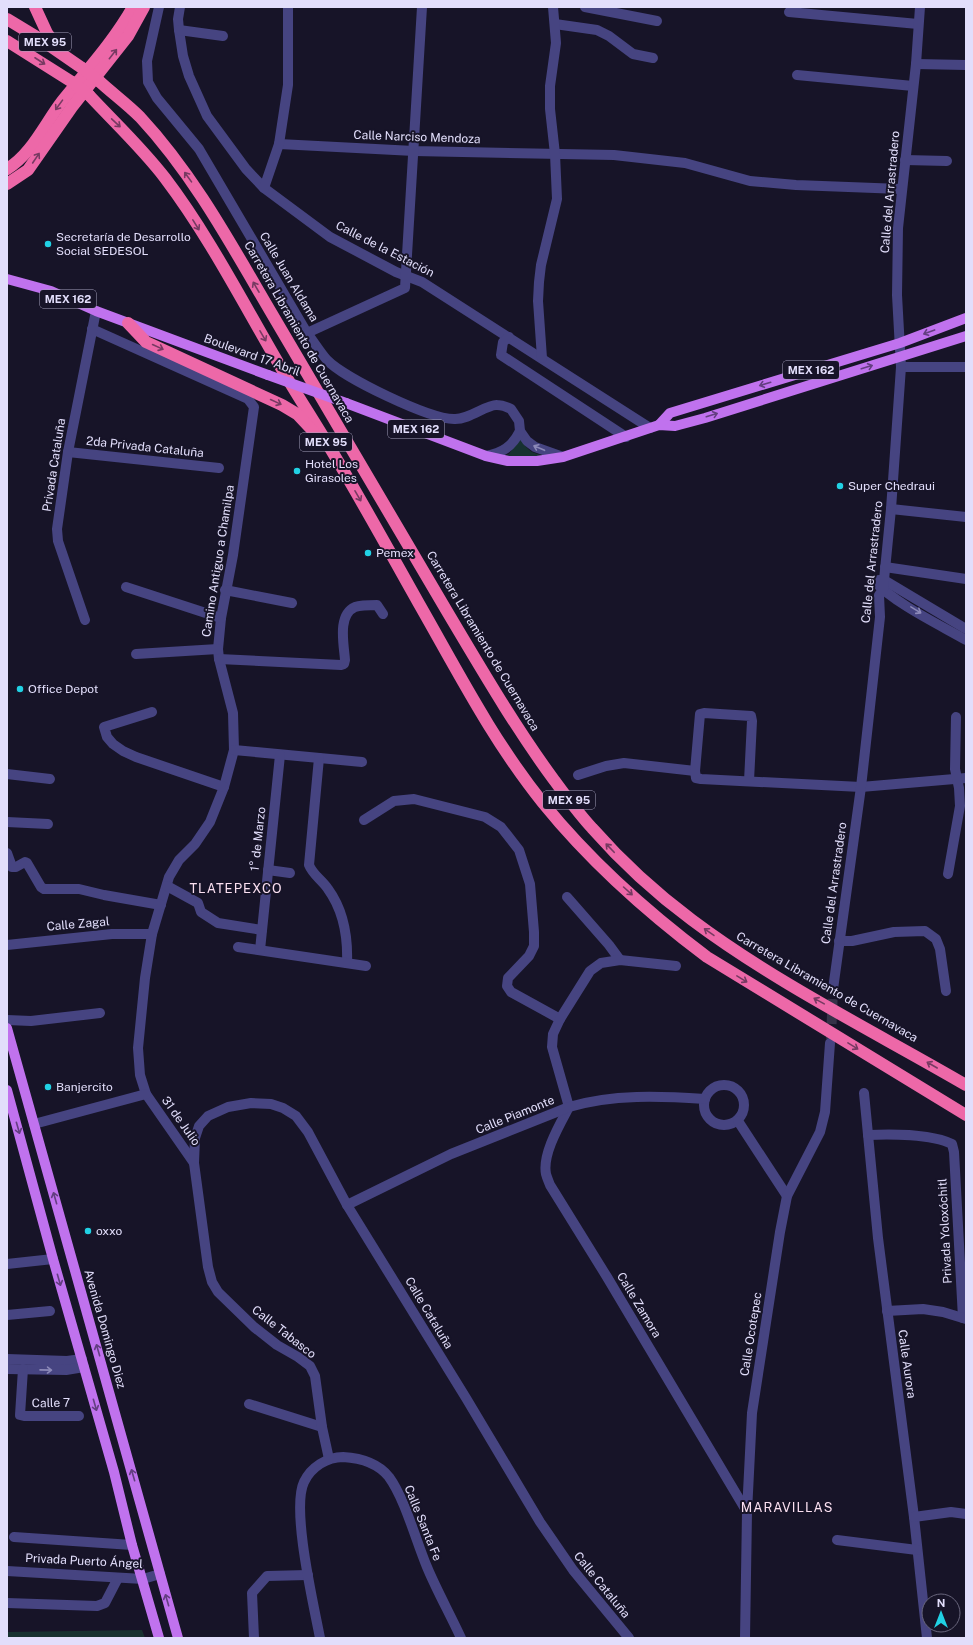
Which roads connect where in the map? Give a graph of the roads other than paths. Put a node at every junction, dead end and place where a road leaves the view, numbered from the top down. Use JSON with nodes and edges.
{"nodes":[{"id":1,"x":35,"y":7,"type":"edge"},
{"id":2,"x":133,"y":7,"type":"edge"},
{"id":3,"x":144,"y":7,"type":"edge"},
{"id":4,"x":159,"y":7,"type":"edge"},
{"id":5,"x":180,"y":7,"type":"edge"},
{"id":6,"x":288,"y":7,"type":"edge"},
{"id":7,"x":422,"y":7,"type":"edge"},
{"id":8,"x":553,"y":7,"type":"edge"},
{"id":9,"x":585,"y":7,"type":"edge"},
{"id":10,"x":920,"y":7,"type":"edge"},
{"id":11,"x":789,"y":12,"type":"dead end"},
{"id":12,"x":7,"y":19,"type":"edge"},
{"id":13,"x":657,"y":22,"type":"dead end"},
{"id":14,"x":554,"y":24,"type":"junction"},
{"id":15,"x":918,"y":24,"type":"junction"},
{"id":16,"x":179,"y":30,"type":"junction"},
{"id":17,"x":223,"y":36,"type":"dead end"},
{"id":18,"x":7,"y":41,"type":"edge"},
{"id":19,"x":62,"y":54,"type":"junction"},
{"id":20,"x":653,"y":58,"type":"dead end"},
{"id":21,"x":916,"y":64,"type":"junction"},
{"id":22,"x":966,"y":65,"type":"edge"},
{"id":23,"x":797,"y":75,"type":"dead end"},
{"id":24,"x":914,"y":86,"type":"junction"},
{"id":25,"x":279,"y":144,"type":"junction"},
{"id":26,"x":414,"y":151,"type":"junction"},
{"id":27,"x":555,"y":154,"type":"junction"},
{"id":28,"x":905,"y":160,"type":"junction"},
{"id":29,"x":947,"y":161,"type":"dead end"},
{"id":30,"x":7,"y":169,"type":"edge"},
{"id":31,"x":7,"y":184,"type":"edge"},
{"id":32,"x":264,"y":188,"type":"junction"},
{"id":33,"x":901,"y":189,"type":"junction"},
{"id":34,"x":406,"y":276,"type":"junction"},
{"id":35,"x":7,"y":279,"type":"edge"},
{"id":36,"x":96,"y":311,"type":"junction"},
{"id":37,"x":966,"y":318,"type":"edge"},
{"id":38,"x":128,"y":323,"type":"junction"},
{"id":39,"x":92,"y":329,"type":"junction"},
{"id":40,"x":307,"y":333,"type":"junction"},
{"id":41,"x":966,"y":336,"type":"edge"},
{"id":42,"x":509,"y":337,"type":"junction"},
{"id":43,"x":900,"y":343,"type":"junction"},
{"id":44,"x":542,"y":358,"type":"junction"},
{"id":45,"x":900,"y":362,"type":"junction"},
{"id":46,"x":966,"y":367,"type":"edge"},
{"id":47,"x":654,"y":427,"type":"junction"},
{"id":48,"x":520,"y":431,"type":"junction"},
{"id":49,"x":626,"y":436,"type":"junction"},
{"id":50,"x":68,"y":452,"type":"junction"},
{"id":51,"x":334,"y":456,"type":"junction"},
{"id":52,"x":486,"y":456,"type":"junction"},
{"id":53,"x":563,"y":457,"type":"junction"},
{"id":54,"x":219,"y":468,"type":"dead end"},
{"id":55,"x":891,"y":509,"type":"junction"},
{"id":56,"x":966,"y":517,"type":"edge"},
{"id":57,"x":885,"y":567,"type":"junction"},
{"id":58,"x":966,"y":579,"type":"edge"},
{"id":59,"x":883,"y":585,"type":"junction"},
{"id":60,"x":126,"y":587,"type":"dead end"},
{"id":61,"x":226,"y":590,"type":"junction"},
{"id":62,"x":292,"y":603,"type":"dead end"},
{"id":63,"x":383,"y":614,"type":"dead end"},
{"id":64,"x":221,"y":618,"type":"junction"},
{"id":65,"x":85,"y":620,"type":"dead end"},
{"id":66,"x":966,"y":629,"type":"edge"},
{"id":67,"x":966,"y":640,"type":"edge"},
{"id":68,"x":218,"y":649,"type":"junction"},
{"id":69,"x":136,"y":654,"type":"dead end"},
{"id":70,"x":219,"y":659,"type":"junction"},
{"id":71,"x":152,"y":712,"type":"dead end"},
{"id":72,"x":956,"y":717,"type":"dead end"},
{"id":73,"x":234,"y":750,"type":"junction"},
{"id":74,"x":280,"y":754,"type":"junction"},
{"id":75,"x":319,"y":758,"type":"junction"},
{"id":76,"x":362,"y":762,"type":"dead end"},
{"id":77,"x":695,"y":771,"type":"junction"},
{"id":78,"x":7,"y":774,"type":"edge"},
{"id":79,"x":578,"y":775,"type":"dead end"},
{"id":80,"x":962,"y":778,"type":"edge"},
{"id":81,"x":50,"y":779,"type":"dead end"},
{"id":82,"x":749,"y":781,"type":"junction"},
{"id":83,"x":224,"y":787,"type":"junction"},
{"id":84,"x":861,"y":787,"type":"junction"},
{"id":85,"x":364,"y":820,"type":"dead end"},
{"id":86,"x":7,"y":822,"type":"edge"},
{"id":87,"x":48,"y":824,"type":"dead end"},
{"id":88,"x":7,"y":853,"type":"edge"},
{"id":89,"x":268,"y":870,"type":"junction"},
{"id":90,"x":290,"y":873,"type":"dead end"},
{"id":91,"x":948,"y":874,"type":"dead end"},
{"id":92,"x":166,"y":886,"type":"junction"},
{"id":93,"x":567,"y":897,"type":"dead end"},
{"id":94,"x":161,"y":905,"type":"junction"},
{"id":95,"x":262,"y":930,"type":"junction"},
{"id":96,"x":152,"y":934,"type":"junction"},
{"id":97,"x":839,"y":941,"type":"junction"},
{"id":98,"x":7,"y":945,"type":"edge"},
{"id":99,"x":238,"y":947,"type":"dead end"},
{"id":100,"x":260,"y":950,"type":"junction"},
{"id":101,"x":620,"y":960,"type":"junction"},
{"id":102,"x":347,"y":962,"type":"junction"},
{"id":103,"x":366,"y":966,"type":"dead end"},
{"id":104,"x":676,"y":966,"type":"dead end"},
{"id":105,"x":833,"y":989,"type":"tunnel mouth"},
{"id":106,"x":946,"y":992,"type":"dead end"},
{"id":107,"x":100,"y":1013,"type":"dead end"},
{"id":108,"x":560,"y":1019,"type":"junction"},
{"id":109,"x":7,"y":1020,"type":"edge"},
{"id":110,"x":7,"y":1028,"type":"edge"},
{"id":111,"x":830,"y":1043,"type":"tunnel mouth"},
{"id":112,"x":966,"y":1085,"type":"edge"},
{"id":113,"x":7,"y":1090,"type":"edge"},
{"id":114,"x":864,"y":1093,"type":"dead end"},
{"id":115,"x":146,"y":1094,"type":"junction"},
{"id":116,"x":705,"y":1100,"type":"junction"},
{"id":117,"x":569,"y":1107,"type":"junction"},
{"id":118,"x":966,"y":1115,"type":"edge"},
{"id":119,"x":738,"y":1121,"type":"junction"},
{"id":120,"x":34,"y":1124,"type":"junction"},
{"id":121,"x":868,"y":1135,"type":"junction"},
{"id":122,"x":194,"y":1163,"type":"junction"},
{"id":123,"x":787,"y":1196,"type":"junction"},
{"id":124,"x":347,"y":1204,"type":"junction"},
{"id":125,"x":63,"y":1225,"type":"junction"},
{"id":126,"x":46,"y":1229,"type":"junction"},
{"id":127,"x":53,"y":1259,"type":"junction"},
{"id":128,"x":7,"y":1264,"type":"edge"},
{"id":129,"x":50,"y":1311,"type":"dead end"},
{"id":130,"x":887,"y":1311,"type":"junction"},
{"id":131,"x":7,"y":1315,"type":"edge"},
{"id":132,"x":964,"y":1318,"type":"edge"},
{"id":133,"x":7,"y":1359,"type":"edge"},
{"id":134,"x":83,"y":1363,"type":"junction"},
{"id":135,"x":7,"y":1369,"type":"edge"},
{"id":136,"x":23,"y":1370,"type":"junction"},
{"id":137,"x":249,"y":1404,"type":"dead end"},
{"id":138,"x":79,"y":1416,"type":"dead end"},
{"id":139,"x":322,"y":1427,"type":"junction"},
{"id":140,"x":329,"y":1459,"type":"junction"},
{"id":141,"x":747,"y":1512,"type":"junction"},
{"id":142,"x":966,"y":1514,"type":"edge"},
{"id":143,"x":914,"y":1517,"type":"junction"},
{"id":144,"x":14,"y":1538,"type":"dead end"},
{"id":145,"x":837,"y":1540,"type":"dead end"},
{"id":146,"x":132,"y":1545,"type":"junction"},
{"id":147,"x":917,"y":1550,"type":"junction"},
{"id":148,"x":7,"y":1571,"type":"edge"},
{"id":149,"x":160,"y":1574,"type":"junction"},
{"id":150,"x":308,"y":1575,"type":"junction"},
{"id":151,"x":118,"y":1578,"type":"junction"},
{"id":152,"x":143,"y":1579,"type":"junction"},
{"id":153,"x":7,"y":1603,"type":"edge"},
{"id":154,"x":159,"y":1638,"type":"edge"},
{"id":155,"x":178,"y":1638,"type":"edge"},
{"id":156,"x":254,"y":1638,"type":"edge"},
{"id":157,"x":320,"y":1638,"type":"edge"},
{"id":158,"x":461,"y":1638,"type":"edge"},
{"id":159,"x":628,"y":1638,"type":"edge"},
{"id":160,"x":745,"y":1638,"type":"edge"},
{"id":161,"x":927,"y":1638,"type":"edge"}],
"edges":[{"from":1,"to":19,"type":"highway"},
{"from":2,"to":30,"type":"highway","one_way":true},
{"from":31,"to":3,"type":"highway","one_way":true},
{"from":4,"to":40,"type":"street","name":"Calle Juan Aldama"},
{"from":5,"to":16,"type":"street","name":"Calle de la Estación"},
{"from":6,"to":25,"type":"street"},
{"from":7,"to":26,"type":"street"},
{"from":8,"to":14,"type":"street"},
{"from":9,"to":13,"type":"street"},
{"from":10,"to":15,"type":"street","name":"Calle del Arrastradero"},
{"from":11,"to":15,"type":"street"},
{"from":12,"to":19,"type":"highway","name":"Carretera Libramiento de Cuernavaca","number":"MEX 95"},
{"from":14,"to":20,"type":"street"},
{"from":14,"to":27,"type":"street"},
{"from":15,"to":21,"type":"street","name":"Calle del Arrastradero"},
{"from":16,"to":17,"type":"street"},
{"from":16,"to":32,"type":"street","name":"Calle de la Estación"},
{"from":18,"to":51,"type":"highway","number":"MEX 95","one_way":true,"bridge":true},
{"from":112,"to":19,"type":"highway","name":"Carretera Libramiento de Cuernavaca","number":"MEX 95","one_way":true,"bridge":true},
{"from":21,"to":22,"type":"street"},
{"from":21,"to":24,"type":"street","name":"Calle del Arrastradero"},
{"from":23,"to":24,"type":"street"},
{"from":24,"to":28,"type":"street","name":"Calle del Arrastradero"},
{"from":25,"to":26,"type":"street","name":"Calle Narciso Mendoza"},
{"from":25,"to":32,"type":"street"},
{"from":26,"to":27,"type":"street","name":"Calle Narciso Mendoza"},
{"from":26,"to":34,"type":"street"},
{"from":27,"to":33,"type":"street","name":"Calle Narciso Mendoza"},
{"from":27,"to":44,"type":"street"},
{"from":28,"to":29,"type":"street"},
{"from":28,"to":33,"type":"street","name":"Calle del Arrastradero"},
{"from":32,"to":34,"type":"street","name":"Calle de la Estación"},
{"from":33,"to":43,"type":"street","name":"Calle del Arrastradero"},
{"from":34,"to":40,"type":"street"},
{"from":34,"to":42,"type":"street","name":"Calle de la Estación"},
{"from":35,"to":36,"type":"main road","name":"Boulevard 17 Abril","number":"MEX 162"},
{"from":36,"to":38,"type":"main road","name":"Boulevard 17 Abril","number":"MEX 162"},
{"from":36,"to":39,"type":"street","name":"Privada Cataluña"},
{"from":37,"to":43,"type":"main road","number":"MEX 162","one_way":true},
{"from":38,"to":51,"type":"highway","one_way":true},
{"from":38,"to":52,"type":"main road","name":"Boulevard 17 Abril","number":"MEX 162","bridge":true},
{"from":39,"to":50,"type":"street","name":"Privada Cataluña"},
{"from":39,"to":61,"type":"street","name":"Camino Antiguo a Chamilpa"},
{"from":40,"to":48,"type":"street","name":"Calle Juan Aldama"},
{"from":41,"to":45,"type":"main road","number":"MEX 162"},
{"from":42,"to":44,"type":"street","name":"Calle de la Estación"},
{"from":42,"to":49,"type":"street"},
{"from":43,"to":45,"type":"street","name":"Calle del Arrastradero"},
{"from":43,"to":47,"type":"main road","number":"MEX 162","one_way":true},
{"from":44,"to":47,"type":"street","name":"Calle de la Estación"},
{"from":45,"to":46,"type":"street"},
{"from":47,"to":45,"type":"main road","number":"MEX 162","one_way":true},
{"from":45,"to":55,"type":"street","name":"Calle del Arrastradero"},
{"from":47,"to":49,"type":"main road","name":"Boulevard 17 Abril","number":"MEX 162"},
{"from":48,"to":52,"type":"street"},
{"from":53,"to":48,"type":"street","name":"Calle Juan Aldama","one_way":true},
{"from":49,"to":53,"type":"main road","name":"Boulevard 17 Abril","number":"MEX 162"},
{"from":50,"to":54,"type":"street","name":"2da Privada Cataluña"},
{"from":50,"to":65,"type":"street","name":"Privada Cataluña"},
{"from":51,"to":118,"type":"highway","number":"MEX 95","one_way":true},
{"from":52,"to":53,"type":"main road","name":"Boulevard 17 Abril","number":"MEX 162"},
{"from":55,"to":56,"type":"street"},
{"from":55,"to":57,"type":"street","name":"Calle del Arrastradero"},
{"from":57,"to":58,"type":"street"},
{"from":57,"to":59,"type":"street","name":"Calle del Arrastradero"},
{"from":59,"to":66,"type":"street"},
{"from":59,"to":67,"type":"street","one_way":true},
{"from":59,"to":84,"type":"street","name":"Calle del Arrastradero"},
{"from":60,"to":64,"type":"street"},
{"from":61,"to":62,"type":"street"},
{"from":61,"to":64,"type":"street","name":"Camino Antiguo a Chamilpa"},
{"from":63,"to":70,"type":"street"},
{"from":64,"to":68,"type":"street","name":"Camino Antiguo a Chamilpa"},
{"from":68,"to":69,"type":"street"},
{"from":68,"to":70,"type":"street","name":"Camino Antiguo a Chamilpa"},
{"from":70,"to":73,"type":"street","name":"Camino Antiguo a Chamilpa"},
{"from":71,"to":83,"type":"street"},
{"from":72,"to":80,"type":"street"},
{"from":73,"to":74,"type":"street"},
{"from":73,"to":83,"type":"street","name":"Camino Antiguo a Chamilpa"},
{"from":74,"to":75,"type":"street"},
{"from":74,"to":89,"type":"street","name":"1° de Marzo"},
{"from":75,"to":76,"type":"street"},
{"from":75,"to":102,"type":"street"},
{"from":77,"to":79,"type":"street"},
{"from":77,"to":82,"type":"street"},
{"from":77,"to":82,"type":"street"},
{"from":78,"to":81,"type":"street"},
{"from":80,"to":84,"type":"street"},
{"from":80,"to":91,"type":"street"},
{"from":82,"to":84,"type":"street"},
{"from":83,"to":92,"type":"street","name":"Camino Antiguo a Chamilpa"},
{"from":84,"to":97,"type":"street","name":"Calle del Arrastradero"},
{"from":85,"to":108,"type":"street"},
{"from":86,"to":87,"type":"street"},
{"from":88,"to":94,"type":"street"},
{"from":89,"to":90,"type":"street"},
{"from":89,"to":95,"type":"street","name":"1° de Marzo"},
{"from":92,"to":94,"type":"street","name":"Camino Antiguo a Chamilpa"},
{"from":92,"to":95,"type":"street"},
{"from":93,"to":101,"type":"street"},
{"from":94,"to":96,"type":"street","name":"Camino Antiguo a Chamilpa"},
{"from":95,"to":100,"type":"street","name":"1° de Marzo"},
{"from":96,"to":98,"type":"street","name":"Calle Zagal"},
{"from":96,"to":115,"type":"street","name":"Camino Antiguo a Chamilpa"},
{"from":97,"to":105,"type":"street","name":"Calle del Arrastradero"},
{"from":97,"to":106,"type":"street"},
{"from":99,"to":100,"type":"street"},
{"from":100,"to":102,"type":"street"},
{"from":101,"to":104,"type":"street"},
{"from":101,"to":108,"type":"street"},
{"from":102,"to":103,"type":"street"},
{"from":107,"to":109,"type":"street"},
{"from":108,"to":117,"type":"street"},
{"from":110,"to":120,"type":"main road","name":"Avenida Domingo Diez"},
{"from":111,"to":123,"type":"street","name":"Calle Ocotepec"},
{"from":113,"to":126,"type":"main road","one_way":true},
{"from":114,"to":121,"type":"street","name":"Calle Aurora"},
{"from":115,"to":120,"type":"street"},
{"from":115,"to":122,"type":"street","name":"31 de Julio"},
{"from":116,"to":117,"type":"street","name":"Calle Piamonte"},
{"from":116,"to":119,"type":"street"},
{"from":116,"to":119,"type":"street"},
{"from":117,"to":124,"type":"street","name":"Calle Piamonte"},
{"from":117,"to":141,"type":"street","name":"Calle Zamora"},
{"from":119,"to":123,"type":"street"},
{"from":125,"to":120,"type":"main road","name":"Avenida Domingo Diez","one_way":true},
{"from":121,"to":130,"type":"street","name":"Calle Aurora"},
{"from":121,"to":132,"type":"street","name":"Privada Yoloxóchitl"},
{"from":122,"to":124,"type":"street","name":"Calle Cataluña"},
{"from":122,"to":139,"type":"street","name":"Calle Tabasco"},
{"from":123,"to":141,"type":"street","name":"Calle Ocotepec"},
{"from":124,"to":159,"type":"street","name":"Calle Cataluña"},
{"from":125,"to":126,"type":"main road"},
{"from":149,"to":125,"type":"main road","name":"Avenida Domingo Diez","one_way":true},
{"from":126,"to":127,"type":"main road"},
{"from":127,"to":128,"type":"street"},
{"from":127,"to":134,"type":"main road","one_way":true},
{"from":129,"to":131,"type":"street"},
{"from":130,"to":132,"type":"street"},
{"from":130,"to":143,"type":"street","name":"Calle Aurora"},
{"from":133,"to":134,"type":"street"},
{"from":136,"to":134,"type":"street","one_way":true},
{"from":134,"to":146,"type":"main road","one_way":true},
{"from":135,"to":136,"type":"street"},
{"from":136,"to":138,"type":"street","name":"Calle 7"},
{"from":137,"to":139,"type":"street"},
{"from":139,"to":140,"type":"street","name":"Calle Tabasco"},
{"from":140,"to":150,"type":"street"},
{"from":140,"to":158,"type":"street","name":"Calle Santa Fe"},
{"from":141,"to":160,"type":"street","name":"Calle Ocotepec"},
{"from":142,"to":143,"type":"street"},
{"from":143,"to":147,"type":"street","name":"Calle Aurora"},
{"from":144,"to":146,"type":"street"},
{"from":145,"to":147,"type":"street"},
{"from":146,"to":152,"type":"main road"},
{"from":147,"to":161,"type":"street","name":"Calle Aurora"},
{"from":148,"to":151,"type":"street","name":"Privada Puerto Ángel"},
{"from":149,"to":152,"type":"street","name":"Privada Puerto Ángel"},
{"from":155,"to":149,"type":"main road","name":"Avenida Domingo Diez","one_way":true},
{"from":150,"to":156,"type":"street"},
{"from":150,"to":157,"type":"street"},
{"from":151,"to":152,"type":"street","name":"Privada Puerto Ángel"},
{"from":151,"to":153,"type":"street"},
{"from":152,"to":154,"type":"main road"}]}
